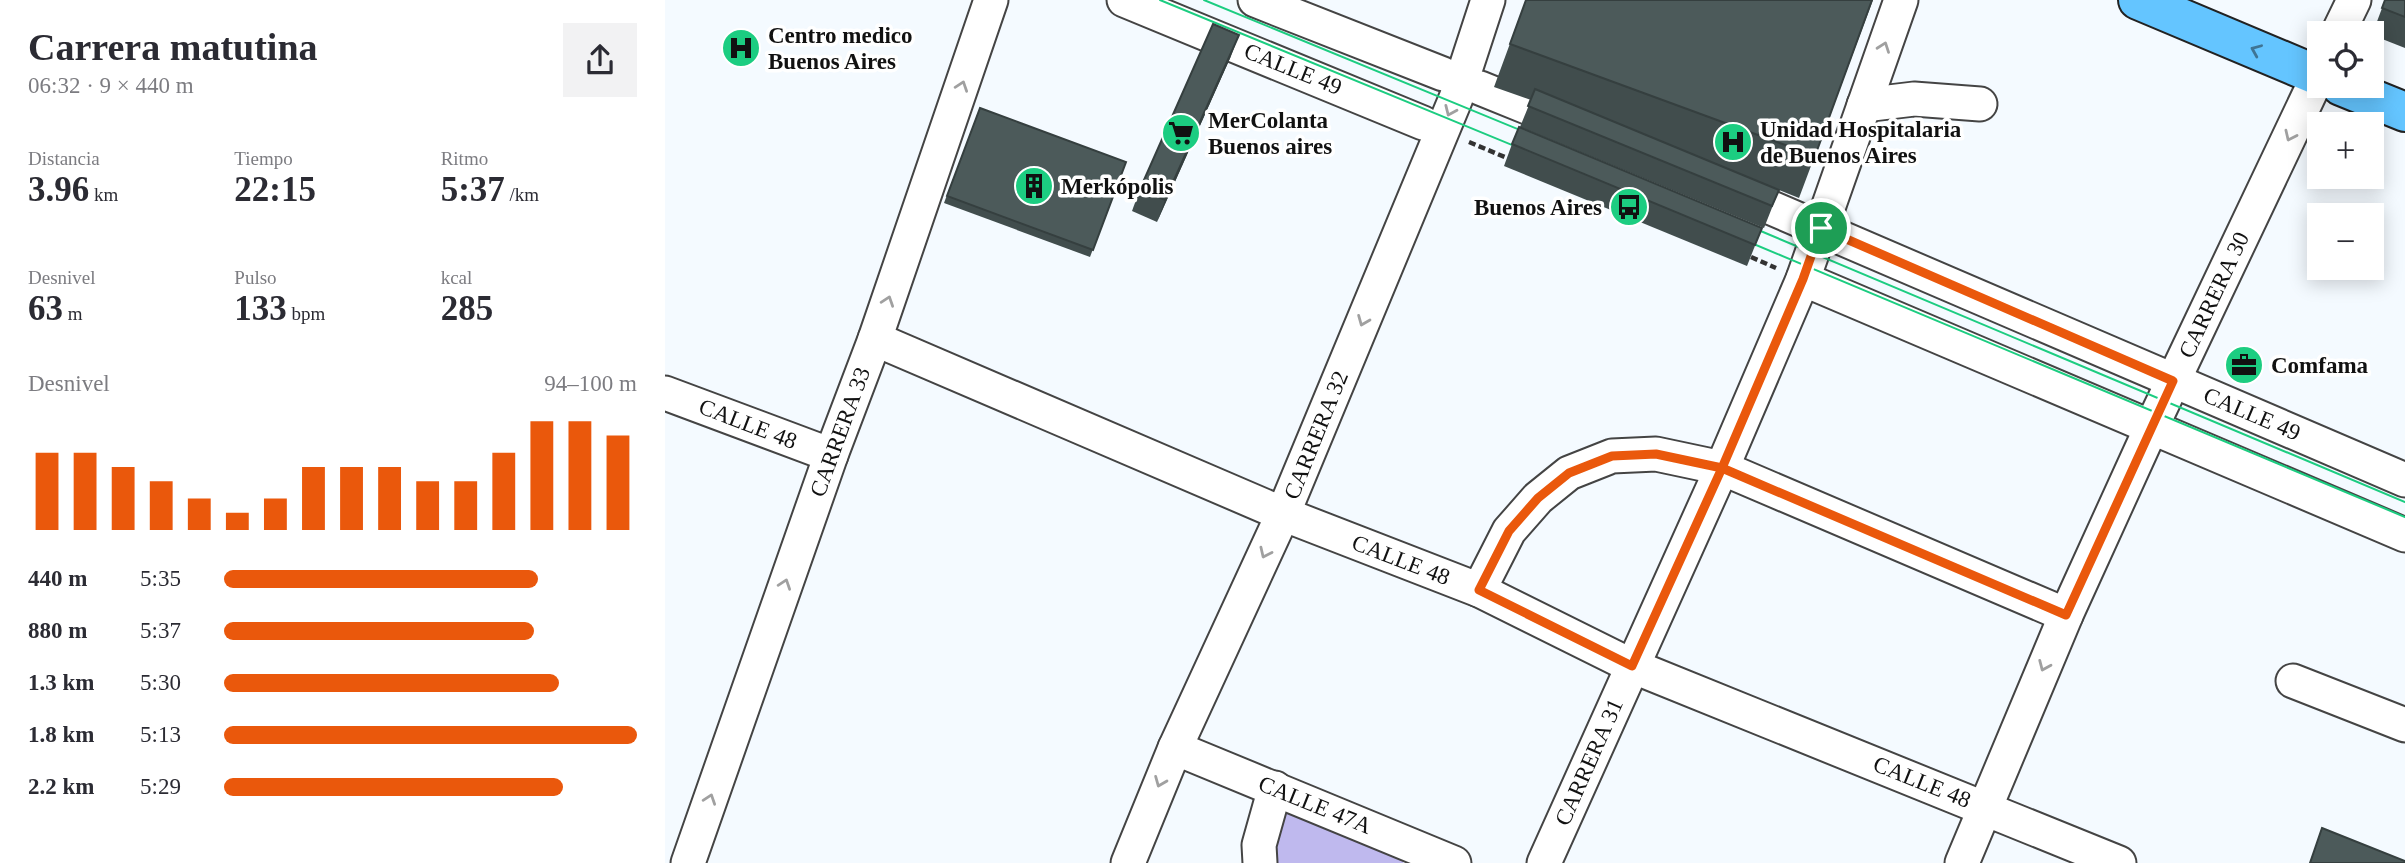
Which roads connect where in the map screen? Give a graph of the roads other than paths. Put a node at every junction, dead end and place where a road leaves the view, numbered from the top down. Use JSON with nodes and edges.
{"nodes":[{"id":1,"x":991,"y":0,"type":"edge"},
{"id":2,"x":1124,"y":0,"type":"edge"},
{"id":3,"x":1255,"y":0,"type":"edge"},
{"id":4,"x":1488,"y":0,"type":"edge"},
{"id":5,"x":1901,"y":0,"type":"edge"},
{"id":6,"x":2138,"y":0,"type":"edge"},
{"id":7,"x":2354,"y":0,"type":"edge"},
{"id":8,"x":2344,"y":21,"type":"edge"},
{"id":9,"x":2307,"y":70,"type":"edge"},
{"id":10,"x":1443,"y":74,"type":"dead end"},
{"id":11,"x":1480,"y":88,"type":"dead end"},
{"id":12,"x":2307,"y":98,"type":"edge"},
{"id":13,"x":2371,"y":98,"type":"edge"},
{"id":14,"x":1980,"y":104,"type":"dead end"},
{"id":15,"x":1864,"y":105,"type":"junction"},
{"id":16,"x":2405,"y":112,"type":"edge"},
{"id":17,"x":1423,"y":123,"type":"dead end"},
{"id":18,"x":1594,"y":134,"type":"edge"},
{"id":19,"x":1708,"y":181,"type":"edge"},
{"id":20,"x":1821,"y":228,"type":"junction"},
{"id":21,"x":1803,"y":279,"type":"junction"},
{"id":22,"x":875,"y":339,"type":"junction"},
{"id":23,"x":2173,"y":381,"type":"junction"},
{"id":24,"x":665,"y":393,"type":"edge"},
{"id":25,"x":2152,"y":426,"type":"junction"},
{"id":26,"x":831,"y":456,"type":"junction"},
{"id":27,"x":1722,"y":468,"type":"junction"},
{"id":28,"x":2405,"y":480,"type":"edge"},
{"id":29,"x":1283,"y":514,"type":"junction"},
{"id":30,"x":2405,"y":535,"type":"edge"},
{"id":31,"x":1479,"y":590,"type":"junction"},
{"id":32,"x":2066,"y":615,"type":"junction"},
{"id":33,"x":1632,"y":666,"type":"junction"},
{"id":34,"x":2293,"y":681,"type":"dead end"},
{"id":35,"x":2405,"y":725,"type":"edge"},
{"id":36,"x":1175,"y":748,"type":"junction"},
{"id":37,"x":1275,"y":788,"type":"junction"},
{"id":38,"x":1985,"y":808,"type":"junction"},
{"id":39,"x":1413,"y":855,"type":"edge"},
{"id":40,"x":665,"y":858,"type":"edge"},
{"id":41,"x":678,"y":863,"type":"edge"},
{"id":42,"x":688,"y":863,"type":"edge"},
{"id":43,"x":1128,"y":863,"type":"edge"},
{"id":44,"x":1260,"y":863,"type":"edge"},
{"id":45,"x":1454,"y":863,"type":"edge"},
{"id":46,"x":1544,"y":863,"type":"edge"},
{"id":47,"x":1962,"y":863,"type":"edge"},
{"id":48,"x":2119,"y":863,"type":"edge"}],
"edges":[{"from":22,"to":1,"type":"street","name":"CARRERA 33","one_way":true},
{"from":2,"to":17,"type":"street","name":"CALLE 49"},
{"from":3,"to":10,"type":"street"},
{"from":4,"to":29,"type":"street","name":"CARRERA 32","one_way":true},
{"from":15,"to":5,"type":"street","name":"CARRERA 31","one_way":true},
{"from":9,"to":6,"type":"main road","one_way":true},
{"from":7,"to":8,"type":"street"},
{"from":11,"to":18,"type":"street"},
{"from":12,"to":23,"type":"street","name":"CARRERA 30","one_way":true},
{"from":13,"to":16,"type":"main road"},
{"from":14,"to":15,"type":"street"},
{"from":15,"to":20,"type":"street","name":"CARRERA 31"},
{"from":19,"to":20,"type":"street","name":"CALLE 49"},
{"from":20,"to":21,"type":"street","name":"CARRERA 31"},
{"from":20,"to":23,"type":"street","name":"CALLE 49"},
{"from":21,"to":25,"type":"street"},
{"from":21,"to":27,"type":"street","name":"CARRERA 31"},
{"from":22,"to":26,"type":"street","name":"CARRERA 33"},
{"from":22,"to":29,"type":"street","name":"CALLE 48"},
{"from":23,"to":25,"type":"street","name":"CARRERA 30"},
{"from":23,"to":28,"type":"street","name":"CALLE 49"},
{"from":24,"to":26,"type":"street","name":"CALLE 48"},
{"from":25,"to":30,"type":"street"},
{"from":25,"to":32,"type":"street","name":"CARRERA 30"},
{"from":42,"to":26,"type":"street","name":"CARRERA 33","one_way":true},
{"from":27,"to":31,"type":"street"},
{"from":27,"to":32,"type":"street"},
{"from":27,"to":33,"type":"street","name":"CARRERA 31"},
{"from":29,"to":31,"type":"street","name":"CALLE 48"},
{"from":29,"to":36,"type":"street","name":"CARRERA 32","one_way":true},
{"from":31,"to":33,"type":"street","name":"CALLE 48"},
{"from":32,"to":38,"type":"street","name":"CARRERA 30","one_way":true},
{"from":33,"to":38,"type":"street","name":"CALLE 48"},
{"from":33,"to":46,"type":"street","name":"CARRERA 31"},
{"from":34,"to":35,"type":"street"},
{"from":36,"to":37,"type":"street","name":"CALLE 47A"},
{"from":36,"to":43,"type":"street","name":"CARRERA 32","one_way":true},
{"from":37,"to":39,"type":"street","name":"CALLE 47A"},
{"from":37,"to":44,"type":"street"},
{"from":38,"to":47,"type":"street","name":"CARRERA 30"},
{"from":38,"to":48,"type":"street","name":"CALLE 48"},
{"from":39,"to":45,"type":"street","name":"CALLE 47A"},
{"from":40,"to":41,"type":"street"}]}
